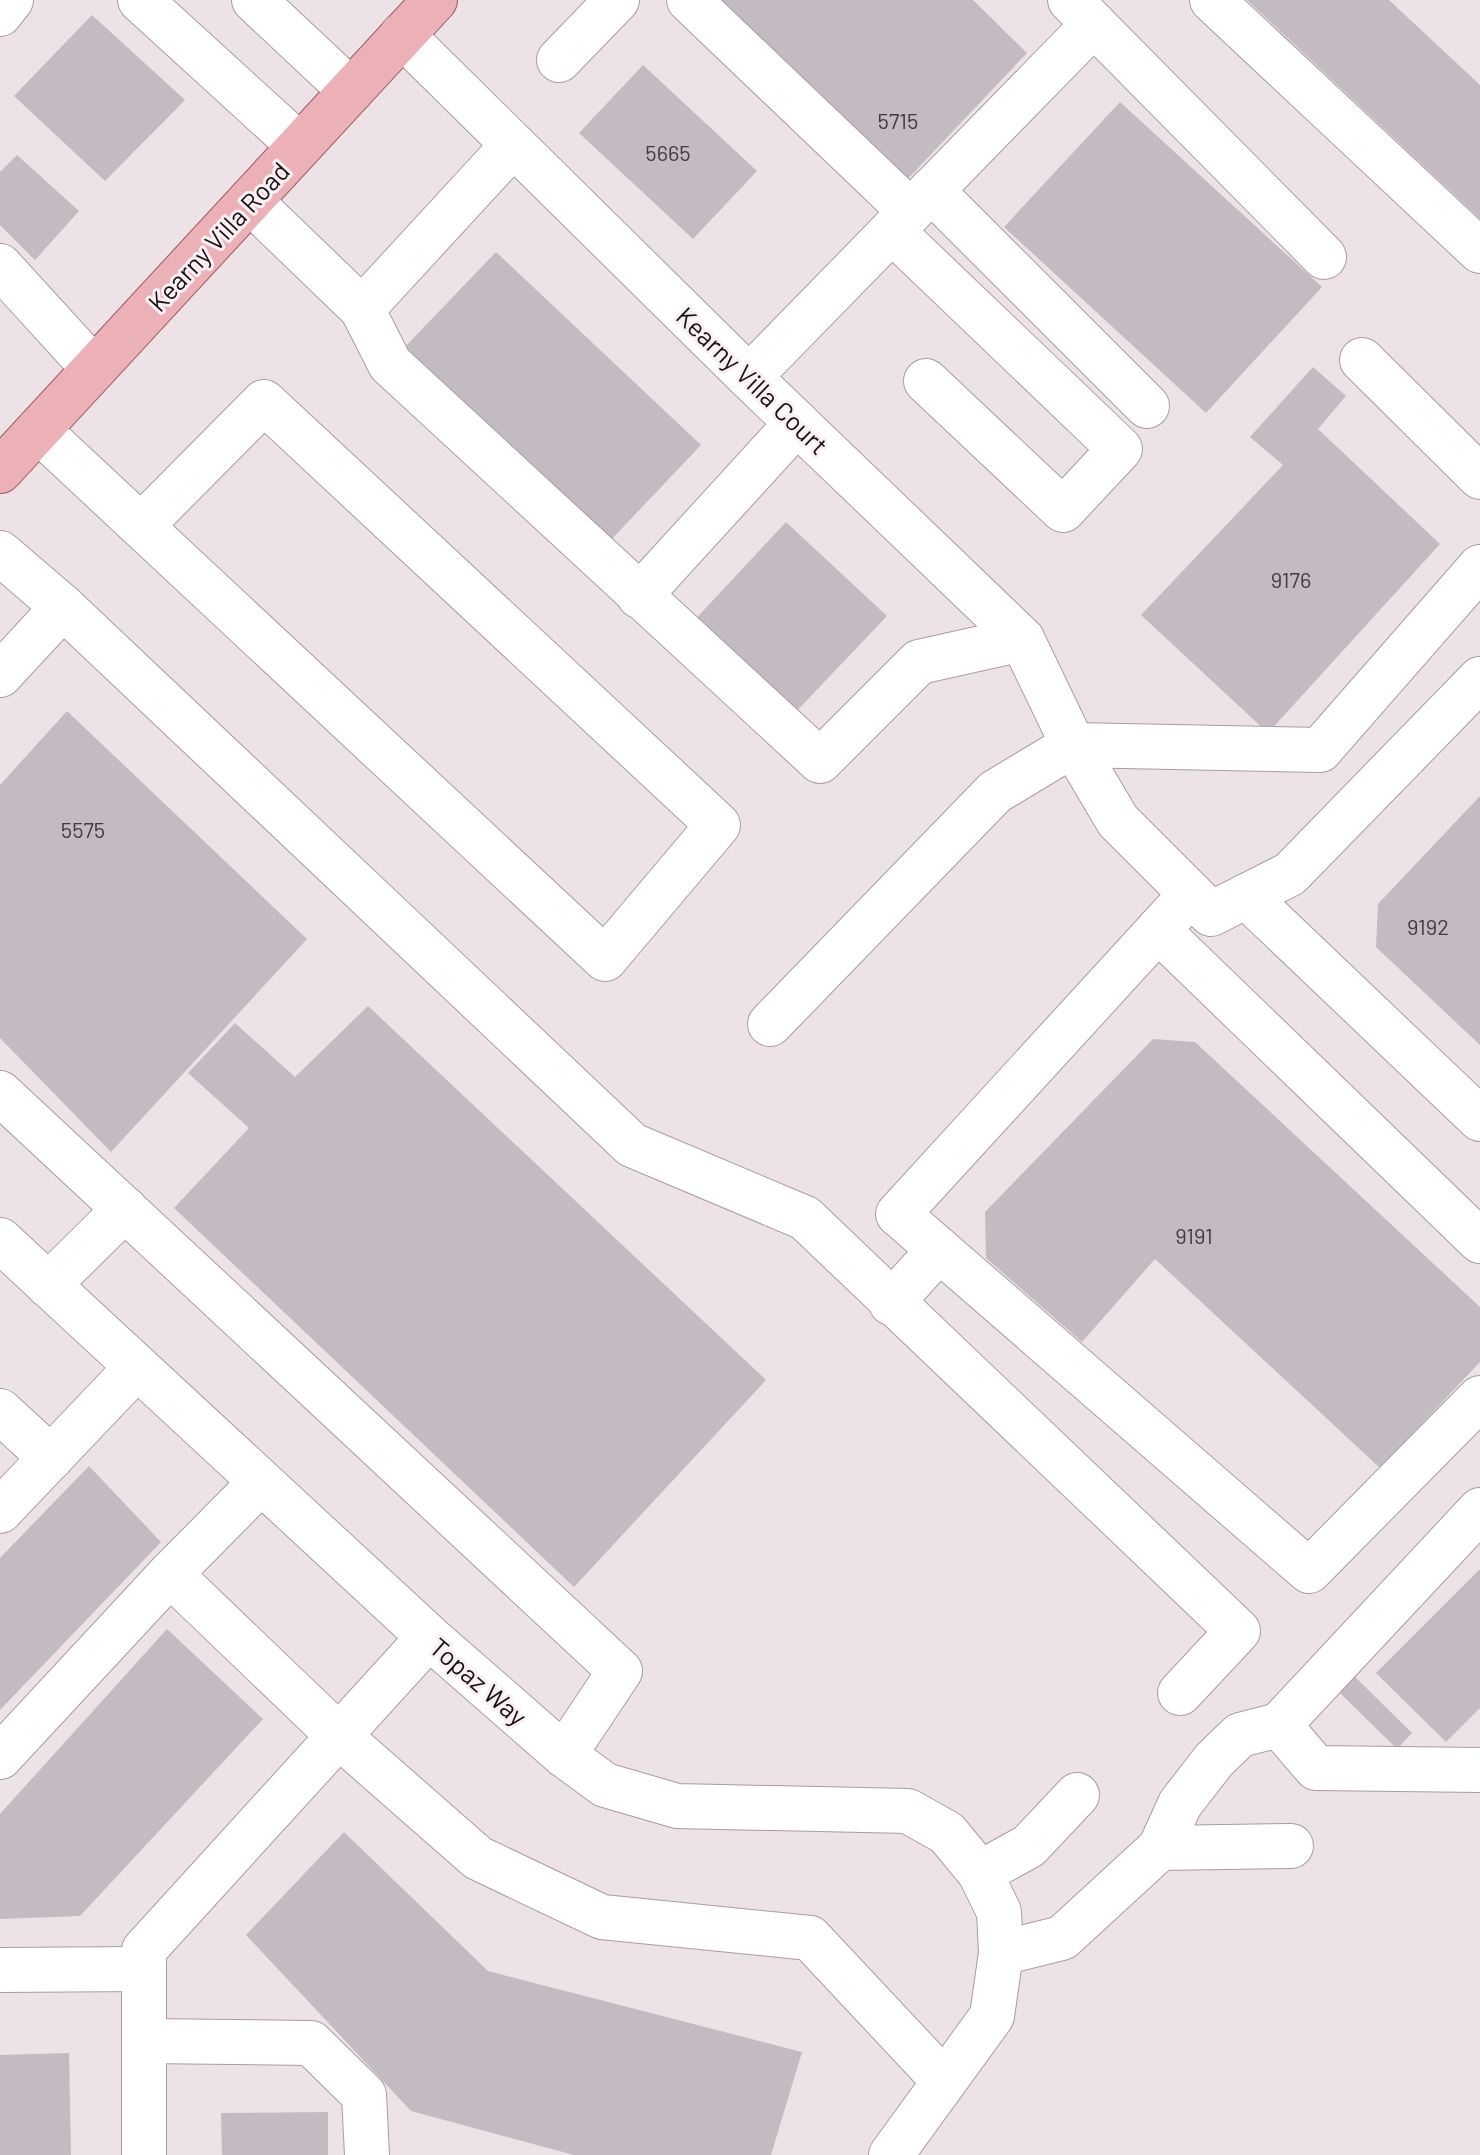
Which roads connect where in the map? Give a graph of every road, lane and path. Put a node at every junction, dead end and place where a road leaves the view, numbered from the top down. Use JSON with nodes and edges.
{"nodes":[{"id":1,"x":11,"y":0,"type":"edge"},
{"id":2,"x":140,"y":0,"type":"edge"},
{"id":3,"x":254,"y":0,"type":"edge"},
{"id":4,"x":435,"y":0,"type":"edge"},
{"id":5,"x":617,"y":0,"type":"edge"},
{"id":6,"x":689,"y":0,"type":"edge"},
{"id":7,"x":1212,"y":0,"type":"edge"},
{"id":8,"x":1082,"y":12,"type":"edge"},
{"id":9,"x":0,"y":14,"type":"edge"},
{"id":10,"x":402,"y":35,"type":"junction"},
{"id":11,"x":559,"y":60,"type":"dead end"},
{"id":12,"x":351,"y":91,"type":"junction"},
{"id":13,"x":513,"y":145,"type":"junction"},
{"id":14,"x":300,"y":146,"type":"junction"},
{"id":15,"x":250,"y":201,"type":"junction"},
{"id":16,"x":911,"y":211,"type":"junction"},
{"id":17,"x":1480,"y":251,"type":"edge"},
{"id":18,"x":1324,"y":257,"type":"dead end"},
{"id":19,"x":0,"y":266,"type":"edge"},
{"id":20,"x":362,"y":309,"type":"junction"},
{"id":21,"x":1362,"y":360,"type":"dead end"},
{"id":22,"x":94,"y":369,"type":"junction"},
{"id":23,"x":749,"y":377,"type":"junction"},
{"id":24,"x":926,"y":381,"type":"dead end"},
{"id":25,"x":1147,"y":406,"type":"dead end"},
{"id":26,"x":797,"y":423,"type":"junction"},
{"id":27,"x":12,"y":452,"type":"edge"},
{"id":28,"x":1480,"y":477,"type":"edge"},
{"id":29,"x":142,"y":525,"type":"junction"},
{"id":30,"x":0,"y":553,"type":"edge"},
{"id":31,"x":1480,"y":567,"type":"edge"},
{"id":32,"x":639,"y":596,"type":"junction"},
{"id":33,"x":63,"y":607,"type":"junction"},
{"id":34,"x":1022,"y":639,"type":"junction"},
{"id":35,"x":0,"y":675,"type":"edge"},
{"id":36,"x":1480,"y":679,"type":"edge"},
{"id":37,"x":1073,"y":745,"type":"junction"},
{"id":38,"x":1191,"y":894,"type":"junction"},
{"id":39,"x":1246,"y":896,"type":"junction"},
{"id":40,"x":1158,"y":930,"type":"junction"},
{"id":41,"x":770,"y":1024,"type":"dead end"},
{"id":42,"x":0,"y":1093,"type":"edge"},
{"id":43,"x":1480,"y":1119,"type":"edge"},
{"id":44,"x":125,"y":1209,"type":"junction"},
{"id":45,"x":0,"y":1240,"type":"edge"},
{"id":46,"x":1480,"y":1241,"type":"edge"},
{"id":47,"x":939,"y":1250,"type":"junction"},
{"id":48,"x":48,"y":1285,"type":"junction"},
{"id":49,"x":891,"y":1303,"type":"junction"},
{"id":50,"x":137,"y":1367,"type":"junction"},
{"id":51,"x":1480,"y":1398,"type":"edge"},
{"id":52,"x":0,"y":1411,"type":"edge"},
{"id":53,"x":51,"y":1458,"type":"junction"},
{"id":54,"x":261,"y":1482,"type":"junction"},
{"id":55,"x":1480,"y":1510,"type":"edge"},
{"id":56,"x":0,"y":1511,"type":"edge"},
{"id":57,"x":170,"y":1574,"type":"junction"},
{"id":58,"x":429,"y":1637,"type":"junction"},
{"id":59,"x":1180,"y":1693,"type":"dead end"},
{"id":60,"x":1279,"y":1725,"type":"junction"},
{"id":61,"x":339,"y":1736,"type":"junction"},
{"id":62,"x":564,"y":1755,"type":"junction"},
{"id":63,"x":0,"y":1757,"type":"edge"},
{"id":64,"x":1480,"y":1770,"type":"edge"},
{"id":65,"x":1077,"y":1795,"type":"dead end"},
{"id":66,"x":1291,"y":1846,"type":"dead end"},
{"id":67,"x":1160,"y":1848,"type":"junction"},
{"id":68,"x":980,"y":1873,"type":"junction"},
{"id":69,"x":1001,"y":1953,"type":"junction"},
{"id":70,"x":144,"y":1969,"type":"junction"},
{"id":71,"x":0,"y":1970,"type":"edge"},
{"id":72,"x":144,"y":2041,"type":"junction"},
{"id":73,"x":944,"y":2081,"type":"junction"},
{"id":74,"x":144,"y":2155,"type":"edge"},
{"id":75,"x":367,"y":2155,"type":"edge"},
{"id":76,"x":891,"y":2155,"type":"edge"}],
"edges":[{"from":1,"to":9,"type":"street"},
{"from":2,"to":14,"type":"street"},
{"from":3,"to":12,"type":"street"},
{"from":4,"to":10,"type":"main road","name":"Kearny Villa Road"},
{"from":5,"to":11,"type":"street"},
{"from":6,"to":16,"type":"street"},
{"from":7,"to":17,"type":"street"},
{"from":8,"to":16,"type":"street"},
{"from":8,"to":18,"type":"street"},
{"from":10,"to":12,"type":"main road","name":"Kearny Villa Road"},
{"from":10,"to":13,"type":"street","name":"Kearny Villa Court"},
{"from":12,"to":14,"type":"main road","name":"Kearny Villa Road"},
{"from":13,"to":20,"type":"street"},
{"from":13,"to":23,"type":"street","name":"Kearny Villa Court"},
{"from":14,"to":15,"type":"main road","name":"Kearny Villa Road"},
{"from":15,"to":20,"type":"street"},
{"from":15,"to":22,"type":"main road","name":"Kearny Villa Road"},
{"from":16,"to":23,"type":"street"},
{"from":16,"to":24,"type":"street"},
{"from":16,"to":25,"type":"street"},
{"from":19,"to":22,"type":"street"},
{"from":20,"to":32,"type":"street"},
{"from":21,"to":28,"type":"street"},
{"from":22,"to":27,"type":"main road","name":"Kearny Villa Road"},
{"from":23,"to":26,"type":"street","name":"Kearny Villa Court"},
{"from":26,"to":32,"type":"street"},
{"from":26,"to":34,"type":"street","name":"Kearny Villa Court"},
{"from":27,"to":29,"type":"street"},
{"from":29,"to":29,"type":"street"},
{"from":30,"to":33,"type":"street"},
{"from":31,"to":37,"type":"street"},
{"from":32,"to":34,"type":"street"},
{"from":33,"to":35,"type":"street"},
{"from":33,"to":49,"type":"street"},
{"from":34,"to":37,"type":"street","name":"Kearny Villa Court"},
{"from":36,"to":39,"type":"street"},
{"from":37,"to":38,"type":"street","name":"Kearny Villa Court"},
{"from":37,"to":41,"type":"street"},
{"from":38,"to":39,"type":"street","name":"Kearny Villa Court"},
{"from":38,"to":40,"type":"street"},
{"from":39,"to":43,"type":"street"},
{"from":40,"to":46,"type":"street"},
{"from":40,"to":47,"type":"street"},
{"from":42,"to":44,"type":"street"},
{"from":44,"to":48,"type":"street"},
{"from":44,"to":62,"type":"street"},
{"from":45,"to":48,"type":"street","name":"Topaz Way"},
{"from":47,"to":49,"type":"street"},
{"from":47,"to":51,"type":"street"},
{"from":48,"to":50,"type":"street","name":"Topaz Way"},
{"from":49,"to":59,"type":"street"},
{"from":50,"to":53,"type":"street"},
{"from":50,"to":54,"type":"street","name":"Topaz Way"},
{"from":52,"to":53,"type":"street"},
{"from":53,"to":56,"type":"street"},
{"from":54,"to":57,"type":"street"},
{"from":54,"to":58,"type":"street","name":"Topaz Way"},
{"from":55,"to":60,"type":"street"},
{"from":57,"to":61,"type":"street"},
{"from":57,"to":63,"type":"street"},
{"from":58,"to":61,"type":"street"},
{"from":58,"to":62,"type":"street","name":"Topaz Way"},
{"from":60,"to":64,"type":"street"},
{"from":60,"to":67,"type":"street"},
{"from":61,"to":70,"type":"street"},
{"from":61,"to":73,"type":"street"},
{"from":62,"to":68,"type":"street","name":"Topaz Way"},
{"from":65,"to":68,"type":"street"},
{"from":66,"to":67,"type":"street"},
{"from":67,"to":69,"type":"street"},
{"from":68,"to":69,"type":"street","name":"Topaz Way"},
{"from":69,"to":73,"type":"street","name":"Topaz Way"},
{"from":70,"to":71,"type":"street"},
{"from":70,"to":72,"type":"street"},
{"from":72,"to":74,"type":"street"},
{"from":72,"to":75,"type":"street"},
{"from":73,"to":76,"type":"street","name":"Topaz Way"}]}
